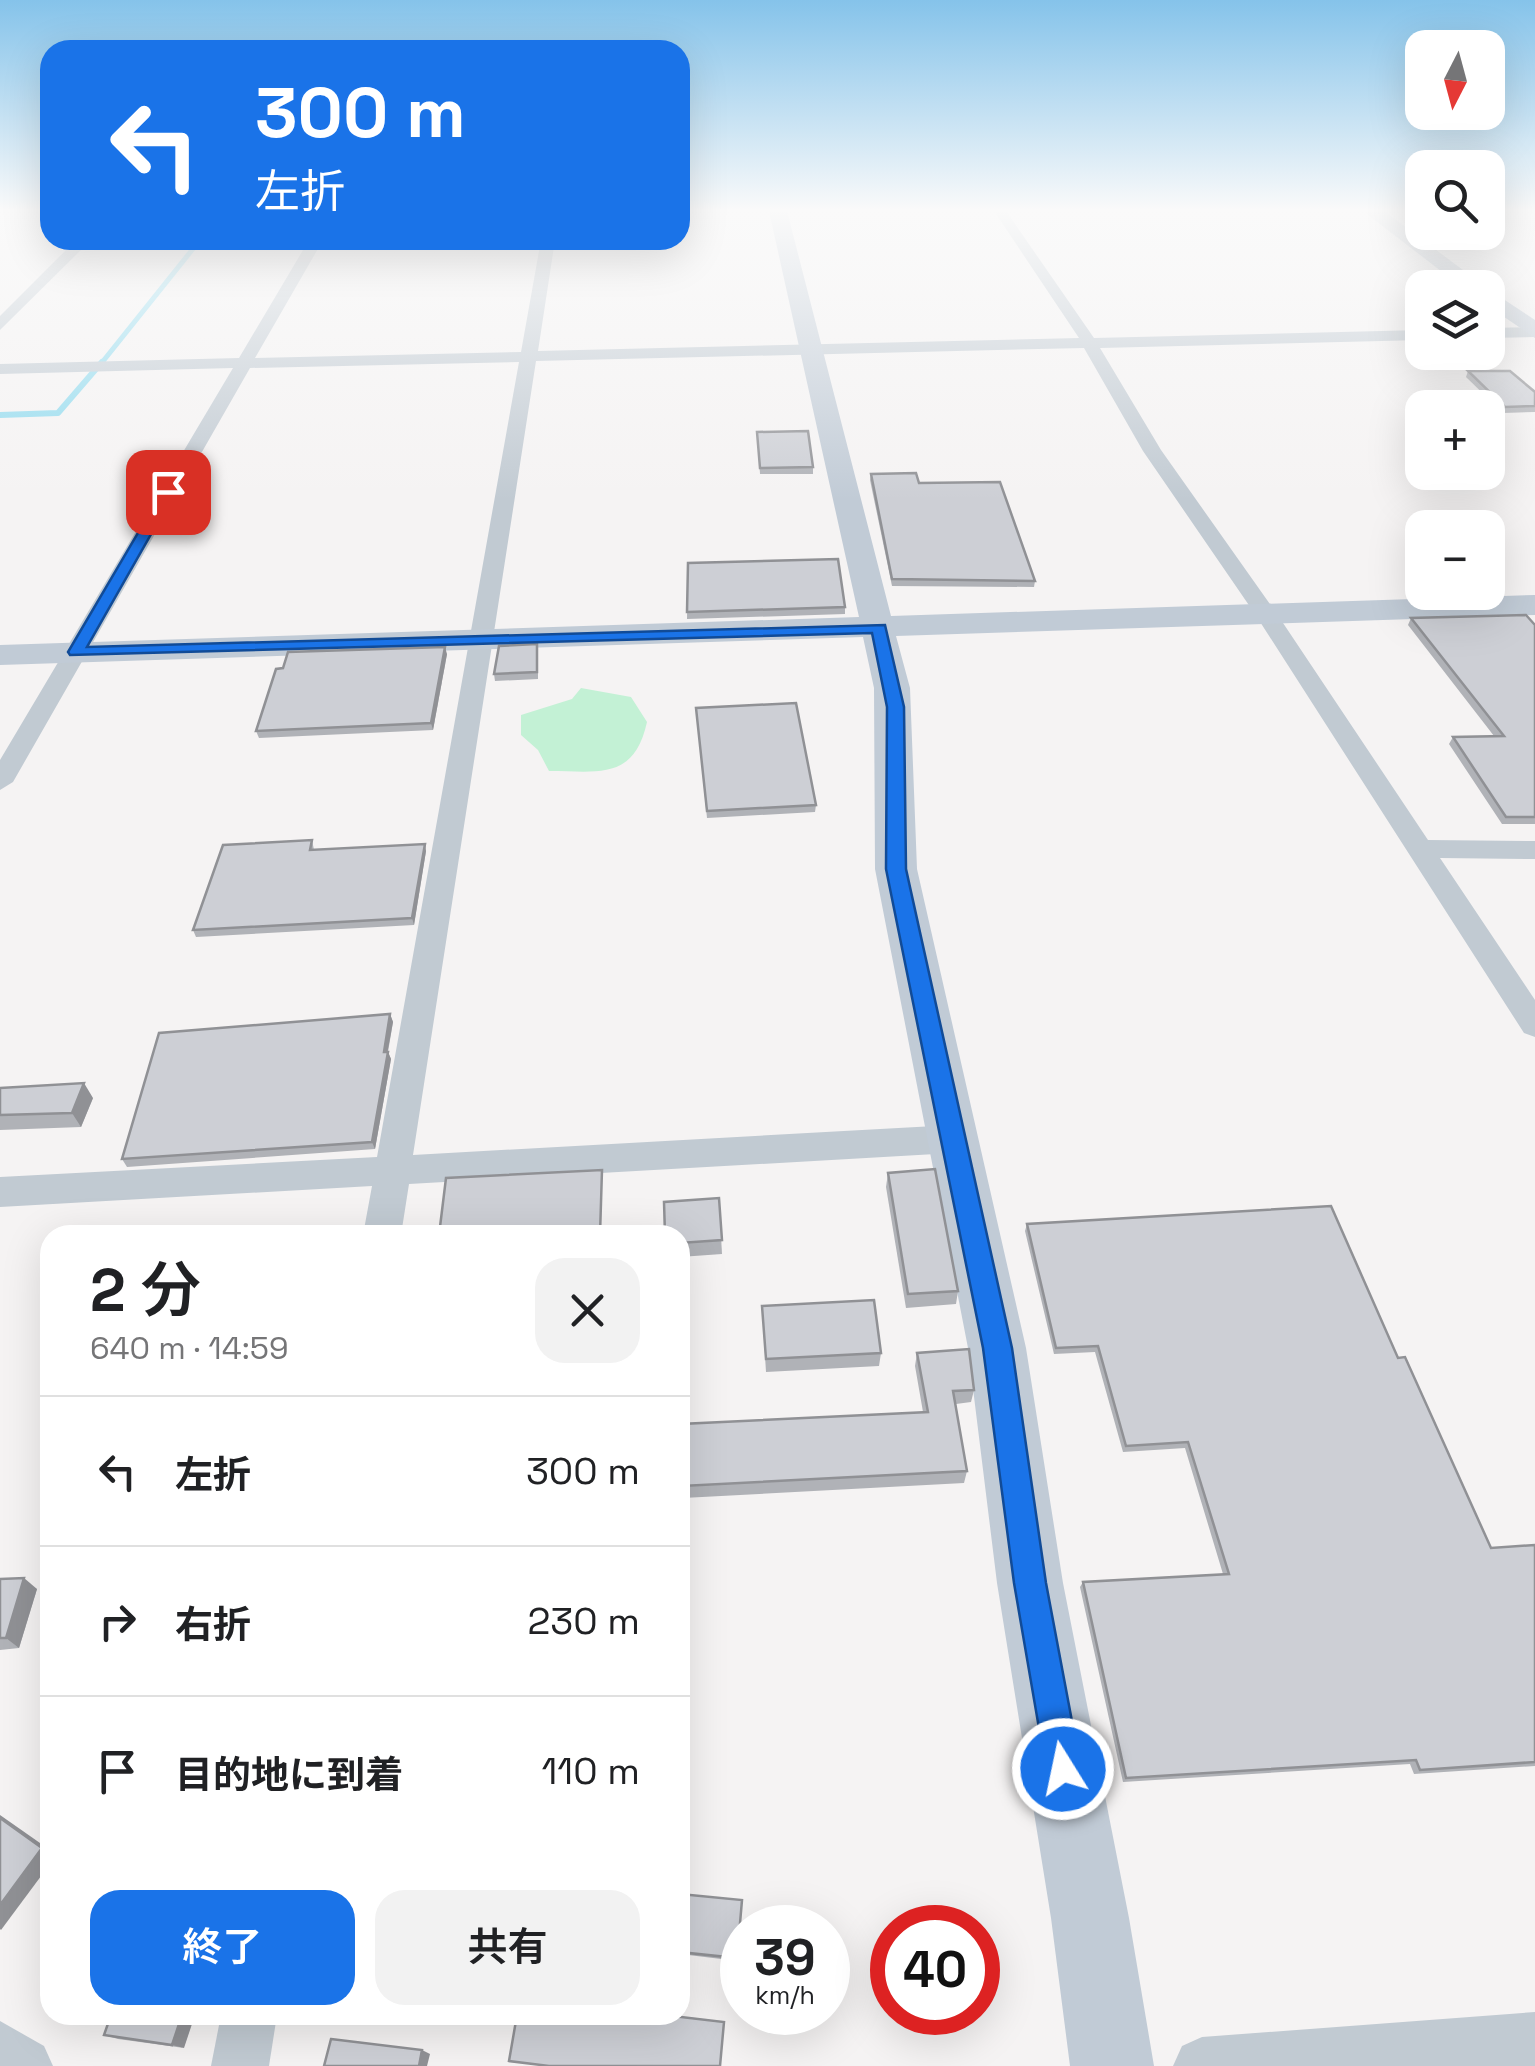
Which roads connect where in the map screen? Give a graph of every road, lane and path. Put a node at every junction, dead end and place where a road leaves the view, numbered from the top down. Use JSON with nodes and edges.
{"nodes":[{"id":1,"x":276,"y":307,"type":"edge"},
{"id":2,"x":535,"y":307,"type":"edge"},
{"id":3,"x":801,"y":307,"type":"edge"},
{"id":4,"x":1066,"y":307,"type":"edge"},
{"id":5,"x":1505,"y":309,"type":"edge"},
{"id":6,"x":1535,"y":331,"type":"edge"},
{"id":7,"x":1505,"y":332,"type":"edge"},
{"id":8,"x":1405,"y":334,"type":"edge"},
{"id":9,"x":1089,"y":342,"type":"junction"},
{"id":10,"x":811,"y":349,"type":"junction"},
{"id":11,"x":526,"y":358,"type":"junction"},
{"id":12,"x":242,"y":364,"type":"junction"},
{"id":13,"x":0,"y":369,"type":"edge"},
{"id":14,"x":1535,"y":605,"type":"edge"},
{"id":15,"x":1266,"y":614,"type":"junction"},
{"id":16,"x":879,"y":628,"type":"junction"},
{"id":17,"x":483,"y":638,"type":"junction"},
{"id":18,"x":76,"y":652,"type":"junction"},
{"id":19,"x":0,"y":655,"type":"edge"},
{"id":20,"x":0,"y":782,"type":"edge"},
{"id":21,"x":1418,"y":850,"type":"junction"},
{"id":22,"x":1535,"y":850,"type":"edge"},
{"id":23,"x":1535,"y":1025,"type":"edge"},
{"id":24,"x":953,"y":1140,"type":"junction"},
{"id":25,"x":392,"y":1171,"type":"junction"},
{"id":26,"x":0,"y":1192,"type":"edge"},
{"id":27,"x":384,"y":1225,"type":"edge"},
{"id":28,"x":247,"y":2025,"type":"edge"},
{"id":29,"x":1535,"y":2040,"type":"edge"},
{"id":30,"x":0,"y":2050,"type":"edge"},
{"id":31,"x":24,"y":2066,"type":"edge"},
{"id":32,"x":240,"y":2066,"type":"edge"},
{"id":33,"x":1112,"y":2066,"type":"edge"},
{"id":34,"x":1202,"y":2066,"type":"edge"}],
"edges":[{"from":1,"to":12,"type":"street"},
{"from":2,"to":11,"type":"street"},
{"from":3,"to":10,"type":"street"},
{"from":4,"to":9,"type":"street"},
{"from":5,"to":6,"type":"street"},
{"from":6,"to":7,"type":"street"},
{"from":8,"to":9,"type":"street"},
{"from":9,"to":10,"type":"street"},
{"from":9,"to":15,"type":"street"},
{"from":10,"to":11,"type":"street"},
{"from":10,"to":16,"type":"street"},
{"from":11,"to":12,"type":"street"},
{"from":11,"to":17,"type":"street"},
{"from":12,"to":13,"type":"street"},
{"from":12,"to":18,"type":"street"},
{"from":14,"to":15,"type":"street"},
{"from":15,"to":16,"type":"street"},
{"from":15,"to":21,"type":"street"},
{"from":16,"to":17,"type":"street"},
{"from":16,"to":24,"type":"street"},
{"from":17,"to":18,"type":"street"},
{"from":17,"to":25,"type":"street"},
{"from":18,"to":19,"type":"street"},
{"from":18,"to":20,"type":"street"},
{"from":21,"to":22,"type":"street"},
{"from":21,"to":23,"type":"street"},
{"from":24,"to":25,"type":"street"},
{"from":24,"to":33,"type":"street"},
{"from":25,"to":26,"type":"street"},
{"from":25,"to":27,"type":"street"},
{"from":28,"to":32,"type":"street"},
{"from":29,"to":34,"type":"street"},
{"from":30,"to":31,"type":"street"}]}
